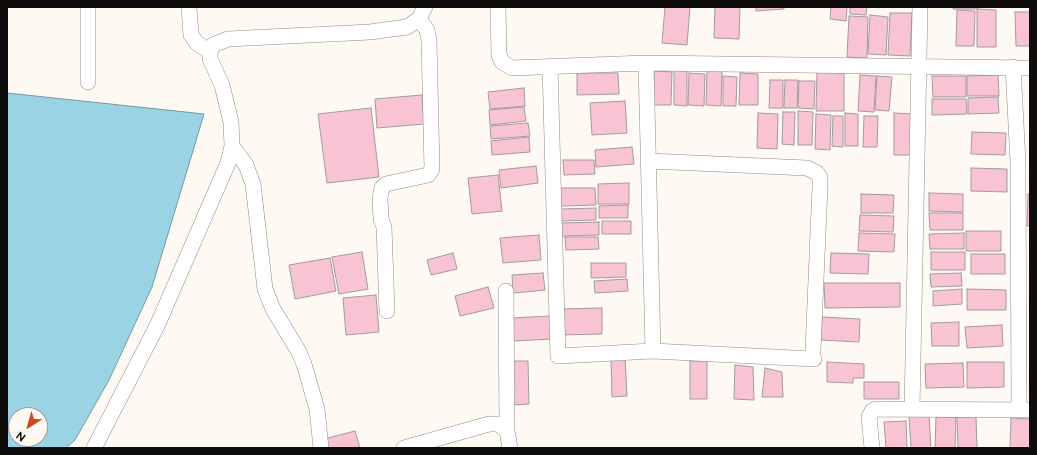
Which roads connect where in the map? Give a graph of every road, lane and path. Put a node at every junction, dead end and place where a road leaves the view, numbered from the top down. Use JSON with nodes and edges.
{"nodes":[{"id":1,"x":88,"y":7,"type":"edge"},
{"id":2,"x":189,"y":7,"type":"edge"},
{"id":3,"x":498,"y":7,"type":"edge"},
{"id":4,"x":920,"y":7,"type":"edge"},
{"id":5,"x":422,"y":13,"type":"edge"},
{"id":6,"x":210,"y":52,"type":"junction"},
{"id":7,"x":646,"y":63,"type":"junction"},
{"id":8,"x":550,"y":66,"type":"junction"},
{"id":9,"x":919,"y":67,"type":"junction"},
{"id":10,"x":1014,"y":67,"type":"junction"},
{"id":11,"x":1030,"y":68,"type":"edge"},
{"id":12,"x":88,"y":82,"type":"dead end"},
{"id":13,"x":232,"y":146,"type":"junction"},
{"id":14,"x":649,"y":161,"type":"junction"},
{"id":15,"x":506,"y":291,"type":"dead end"},
{"id":16,"x":387,"y":311,"type":"dead end"},
{"id":17,"x":654,"y":351,"type":"junction"},
{"id":18,"x":912,"y":409,"type":"junction"},
{"id":19,"x":1024,"y":410,"type":"edge"},
{"id":20,"x":507,"y":431,"type":"junction"},
{"id":21,"x":94,"y":448,"type":"edge"},
{"id":22,"x":321,"y":448,"type":"edge"},
{"id":23,"x":404,"y":448,"type":"edge"},
{"id":24,"x":510,"y":448,"type":"edge"},
{"id":25,"x":872,"y":448,"type":"edge"}],
"edges":[{"from":1,"to":12,"type":"street"},
{"from":2,"to":6,"type":"street"},
{"from":3,"to":8,"type":"street"},
{"from":4,"to":9,"type":"street"},
{"from":5,"to":6,"type":"street"},
{"from":5,"to":16,"type":"street"},
{"from":6,"to":13,"type":"street"},
{"from":7,"to":8,"type":"street"},
{"from":7,"to":9,"type":"street"},
{"from":7,"to":14,"type":"street"},
{"from":8,"to":17,"type":"street"},
{"from":9,"to":10,"type":"street"},
{"from":9,"to":18,"type":"street"},
{"from":10,"to":11,"type":"street"},
{"from":10,"to":19,"type":"street"},
{"from":13,"to":21,"type":"street"},
{"from":13,"to":22,"type":"street"},
{"from":14,"to":17,"type":"street"},
{"from":14,"to":17,"type":"street"},
{"from":15,"to":20,"type":"street"},
{"from":18,"to":19,"type":"street"},
{"from":18,"to":25,"type":"street"},
{"from":20,"to":23,"type":"street"},
{"from":20,"to":24,"type":"street"}]}
